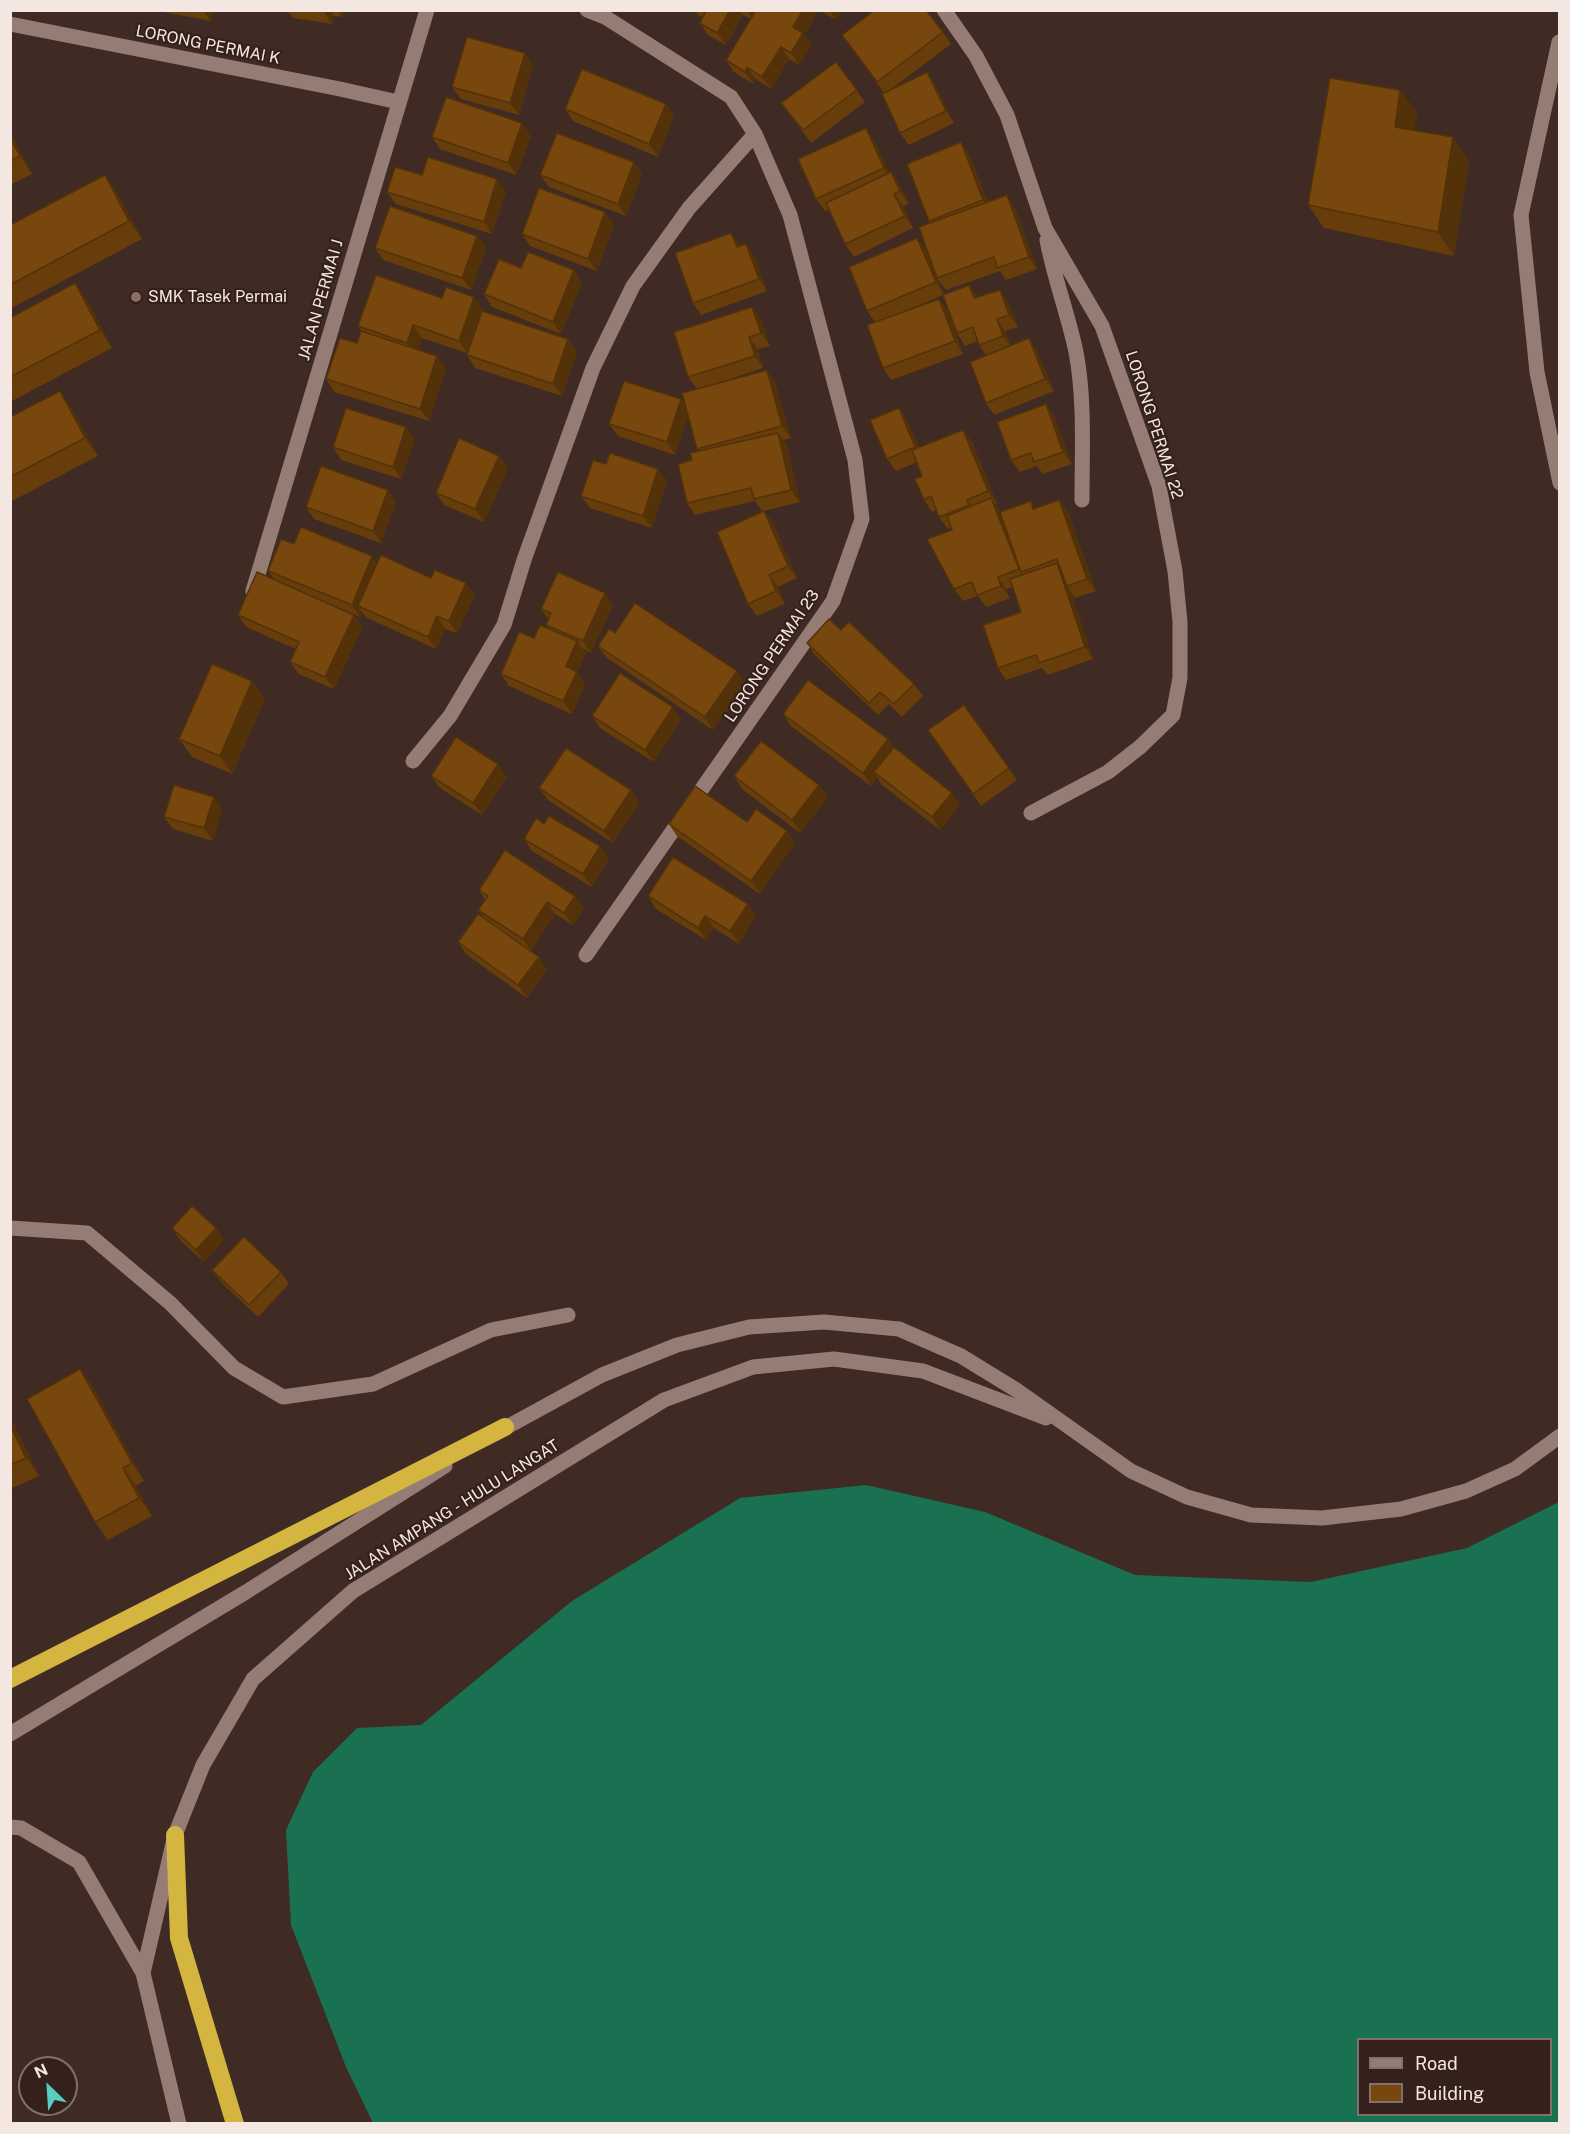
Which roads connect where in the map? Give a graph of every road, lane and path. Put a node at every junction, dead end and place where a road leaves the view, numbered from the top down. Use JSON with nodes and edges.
{"nodes":[{"id":1,"x":426,"y":10,"type":"edge"},
{"id":2,"x":587,"y":10,"type":"edge"},
{"id":3,"x":944,"y":10,"type":"edge"},
{"id":4,"x":10,"y":24,"type":"edge"},
{"id":5,"x":1559,"y":42,"type":"edge"},
{"id":6,"x":398,"y":102,"type":"junction"},
{"id":7,"x":755,"y":134,"type":"junction"},
{"id":8,"x":1045,"y":228,"type":"junction"},
{"id":9,"x":1560,"y":483,"type":"edge"},
{"id":10,"x":1082,"y":500,"type":"dead end"},
{"id":11,"x":251,"y":599,"type":"edge"},
{"id":12,"x":413,"y":761,"type":"dead end"},
{"id":13,"x":1031,"y":813,"type":"dead end"},
{"id":14,"x":586,"y":955,"type":"dead end"},
{"id":15,"x":10,"y":1228,"type":"edge"},
{"id":16,"x":568,"y":1315,"type":"dead end"},
{"id":17,"x":1067,"y":1426,"type":"junction"},
{"id":18,"x":505,"y":1427,"type":"junction"},
{"id":19,"x":1560,"y":1436,"type":"edge"},
{"id":20,"x":10,"y":1678,"type":"edge"},
{"id":21,"x":10,"y":1734,"type":"edge"},
{"id":22,"x":10,"y":1827,"type":"edge"},
{"id":23,"x":175,"y":1835,"type":"junction"},
{"id":24,"x":142,"y":1973,"type":"junction"},
{"id":25,"x":178,"y":2124,"type":"edge"},
{"id":26,"x":235,"y":2124,"type":"edge"}],
"edges":[{"from":1,"to":6,"type":"street","name":"JALAN PERMAI J"},
{"from":2,"to":7,"type":"street","name":"LORONG PERMAI 23"},
{"from":3,"to":8,"type":"street","name":"LORONG PERMAI 22"},
{"from":4,"to":6,"type":"street","name":"LORONG PERMAI K"},
{"from":5,"to":9,"type":"street"},
{"from":6,"to":11,"type":"street","name":"JALAN PERMAI J"},
{"from":7,"to":12,"type":"street"},
{"from":7,"to":14,"type":"street","name":"LORONG PERMAI 23"},
{"from":8,"to":10,"type":"street"},
{"from":8,"to":13,"type":"street","name":"LORONG PERMAI 22"},
{"from":15,"to":16,"type":"street"},
{"from":17,"to":18,"type":"street","name":"JALAN AMPANG - HULU LANGAT"},
{"from":17,"to":19,"type":"street","name":"JALAN AMPANG - HULU LANGAT"},
{"from":17,"to":23,"type":"street","name":"JALAN AMPANG - HULU LANGAT"},
{"from":18,"to":20,"type":"highway"},
{"from":18,"to":21,"type":"street","name":"JALAN AMPANG - HULU LANGAT"},
{"from":22,"to":24,"type":"street"},
{"from":23,"to":24,"type":"street","name":"JALAN AMPANG - HULU LANGAT"},
{"from":23,"to":26,"type":"highway"},
{"from":24,"to":25,"type":"street","name":"JALAN AMPANG - HULU LANGAT"}]}
